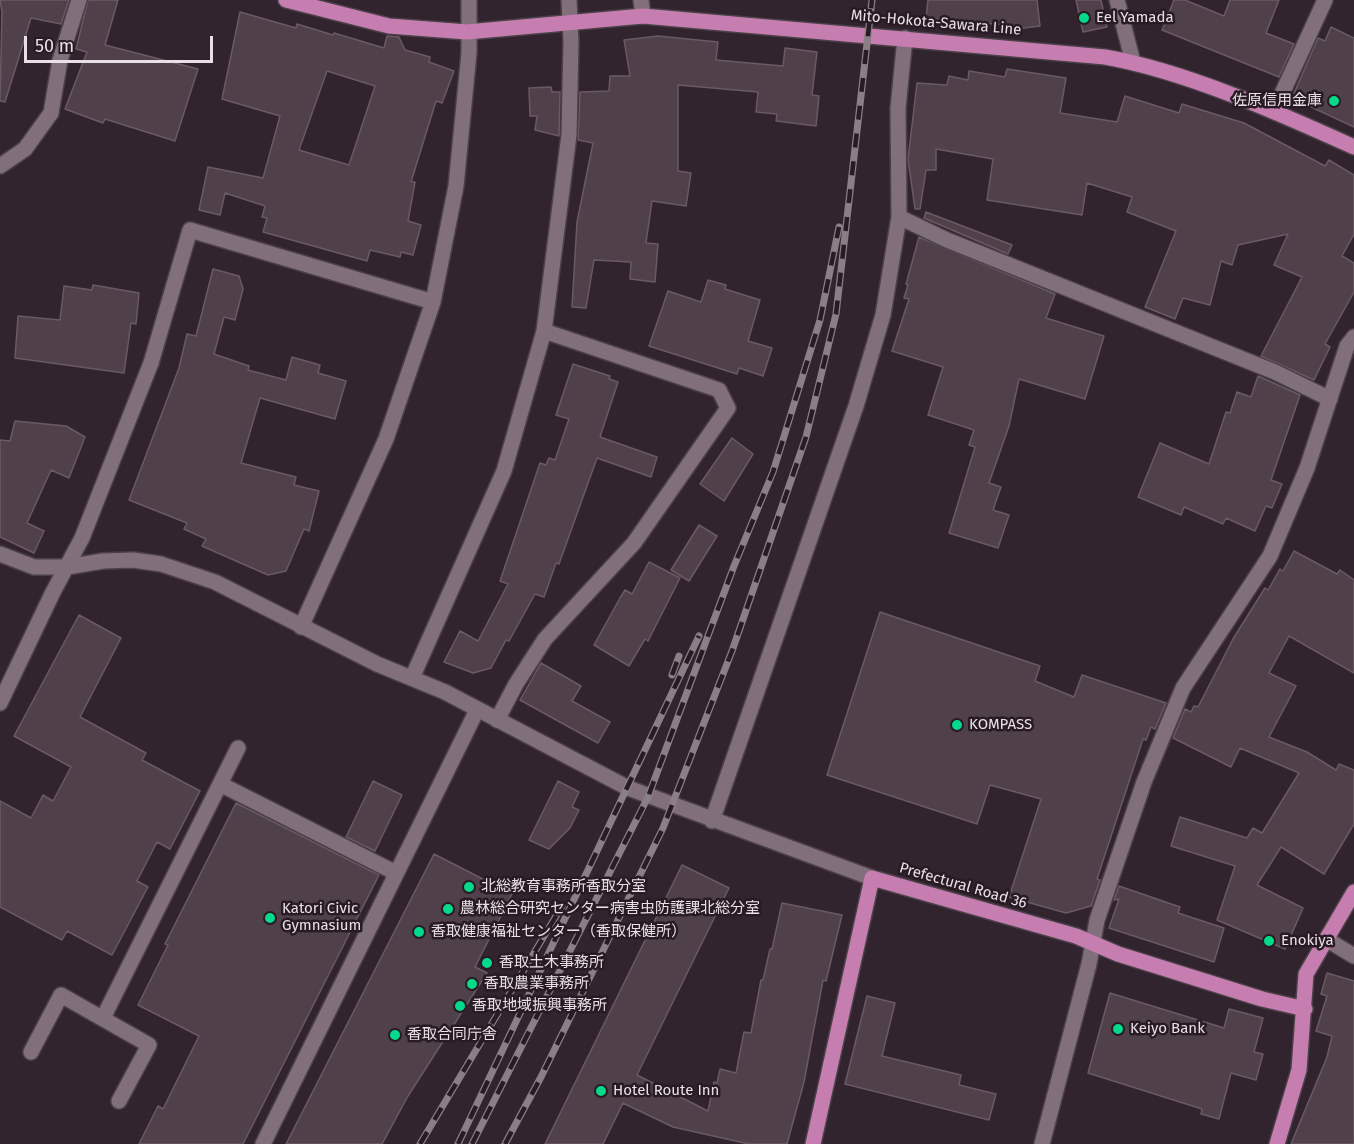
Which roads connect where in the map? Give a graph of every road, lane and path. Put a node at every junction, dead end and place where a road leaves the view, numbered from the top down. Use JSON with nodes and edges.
{"nodes":[{"id":1,"x":79,"y":0,"type":"edge"},
{"id":2,"x":286,"y":0,"type":"edge"},
{"id":3,"x":469,"y":0,"type":"edge"},
{"id":4,"x":569,"y":0,"type":"edge"},
{"id":5,"x":641,"y":0,"type":"edge"},
{"id":6,"x":1117,"y":0,"type":"edge"},
{"id":7,"x":1325,"y":0,"type":"edge"},
{"id":8,"x":643,"y":16,"type":"junction"},
{"id":9,"x":571,"y":24,"type":"junction"},
{"id":10,"x":467,"y":32,"type":"junction"},
{"id":11,"x":905,"y":38,"type":"junction"},
{"id":12,"x":1133,"y":62,"type":"junction"},
{"id":13,"x":1274,"y":111,"type":"junction"},
{"id":14,"x":1354,"y":147,"type":"edge"},
{"id":15,"x":0,"y":166,"type":"edge"},
{"id":16,"x":899,"y":217,"type":"junction"},
{"id":17,"x":433,"y":302,"type":"junction"},
{"id":18,"x":544,"y":331,"type":"junction"},
{"id":19,"x":1354,"y":337,"type":"edge"},
{"id":20,"x":1330,"y":399,"type":"junction"},
{"id":21,"x":0,"y":554,"type":"edge"},
{"id":22,"x":67,"y":567,"type":"junction"},
{"id":23,"x":302,"y":627,"type":"junction"},
{"id":24,"x":412,"y":678,"type":"junction"},
{"id":25,"x":0,"y":703,"type":"edge"},
{"id":26,"x":477,"y":710,"type":"junction"},
{"id":27,"x":497,"y":720,"type":"junction"},
{"id":28,"x":238,"y":748,"type":"dead end"},
{"id":29,"x":220,"y":784,"type":"junction"},
{"id":30,"x":712,"y":821,"type":"junction"},
{"id":31,"x":396,"y":873,"type":"junction"},
{"id":32,"x":872,"y":878,"type":"junction"},
{"id":33,"x":1354,"y":891,"type":"edge"},
{"id":34,"x":1326,"y":939,"type":"junction"},
{"id":35,"x":1092,"y":943,"type":"junction"},
{"id":36,"x":1354,"y":956,"type":"edge"},
{"id":37,"x":1305,"y":1009,"type":"junction"},
{"id":38,"x":103,"y":1018,"type":"junction"},
{"id":39,"x":31,"y":1052,"type":"dead end"},
{"id":40,"x":119,"y":1101,"type":"dead end"},
{"id":41,"x":263,"y":1144,"type":"edge"},
{"id":42,"x":813,"y":1144,"type":"edge"},
{"id":43,"x":1042,"y":1144,"type":"edge"},
{"id":44,"x":1277,"y":1144,"type":"edge"}],
"edges":[{"from":1,"to":15,"type":"street"},
{"from":2,"to":10,"type":"main road","name":"Mito-Hokota-Sawara Line"},
{"from":3,"to":10,"type":"street"},
{"from":4,"to":9,"type":"street"},
{"from":5,"to":8,"type":"street"},
{"from":6,"to":12,"type":"street"},
{"from":7,"to":13,"type":"street"},
{"from":8,"to":9,"type":"main road","name":"Mito-Hokota-Sawara Line"},
{"from":8,"to":11,"type":"main road","name":"Mito-Hokota-Sawara Line"},
{"from":9,"to":10,"type":"main road","name":"Mito-Hokota-Sawara Line"},
{"from":9,"to":18,"type":"street"},
{"from":10,"to":17,"type":"street"},
{"from":11,"to":12,"type":"main road","name":"Mito-Hokota-Sawara Line"},
{"from":11,"to":16,"type":"street"},
{"from":12,"to":13,"type":"main road","name":"Mito-Hokota-Sawara Line"},
{"from":13,"to":14,"type":"main road","name":"Mito-Hokota-Sawara Line"},
{"from":16,"to":20,"type":"street"},
{"from":16,"to":30,"type":"street"},
{"from":17,"to":22,"type":"street"},
{"from":17,"to":23,"type":"street"},
{"from":18,"to":24,"type":"street"},
{"from":18,"to":27,"type":"street"},
{"from":19,"to":20,"type":"street"},
{"from":20,"to":35,"type":"street"},
{"from":21,"to":22,"type":"street"},
{"from":22,"to":23,"type":"street"},
{"from":22,"to":25,"type":"street"},
{"from":23,"to":24,"type":"street"},
{"from":24,"to":26,"type":"street"},
{"from":26,"to":27,"type":"street"},
{"from":26,"to":31,"type":"street"},
{"from":27,"to":30,"type":"street"},
{"from":28,"to":29,"type":"street"},
{"from":29,"to":31,"type":"street"},
{"from":29,"to":38,"type":"street"},
{"from":30,"to":32,"type":"street"},
{"from":31,"to":41,"type":"street"},
{"from":32,"to":35,"type":"main road","name":"Prefectural Road 36"},
{"from":32,"to":42,"type":"main road"},
{"from":33,"to":34,"type":"main road"},
{"from":34,"to":36,"type":"street"},
{"from":34,"to":37,"type":"main road"},
{"from":35,"to":37,"type":"main road","name":"Prefectural Road 36"},
{"from":35,"to":43,"type":"street"},
{"from":37,"to":44,"type":"main road"},
{"from":38,"to":39,"type":"street"},
{"from":38,"to":40,"type":"street"}]}
